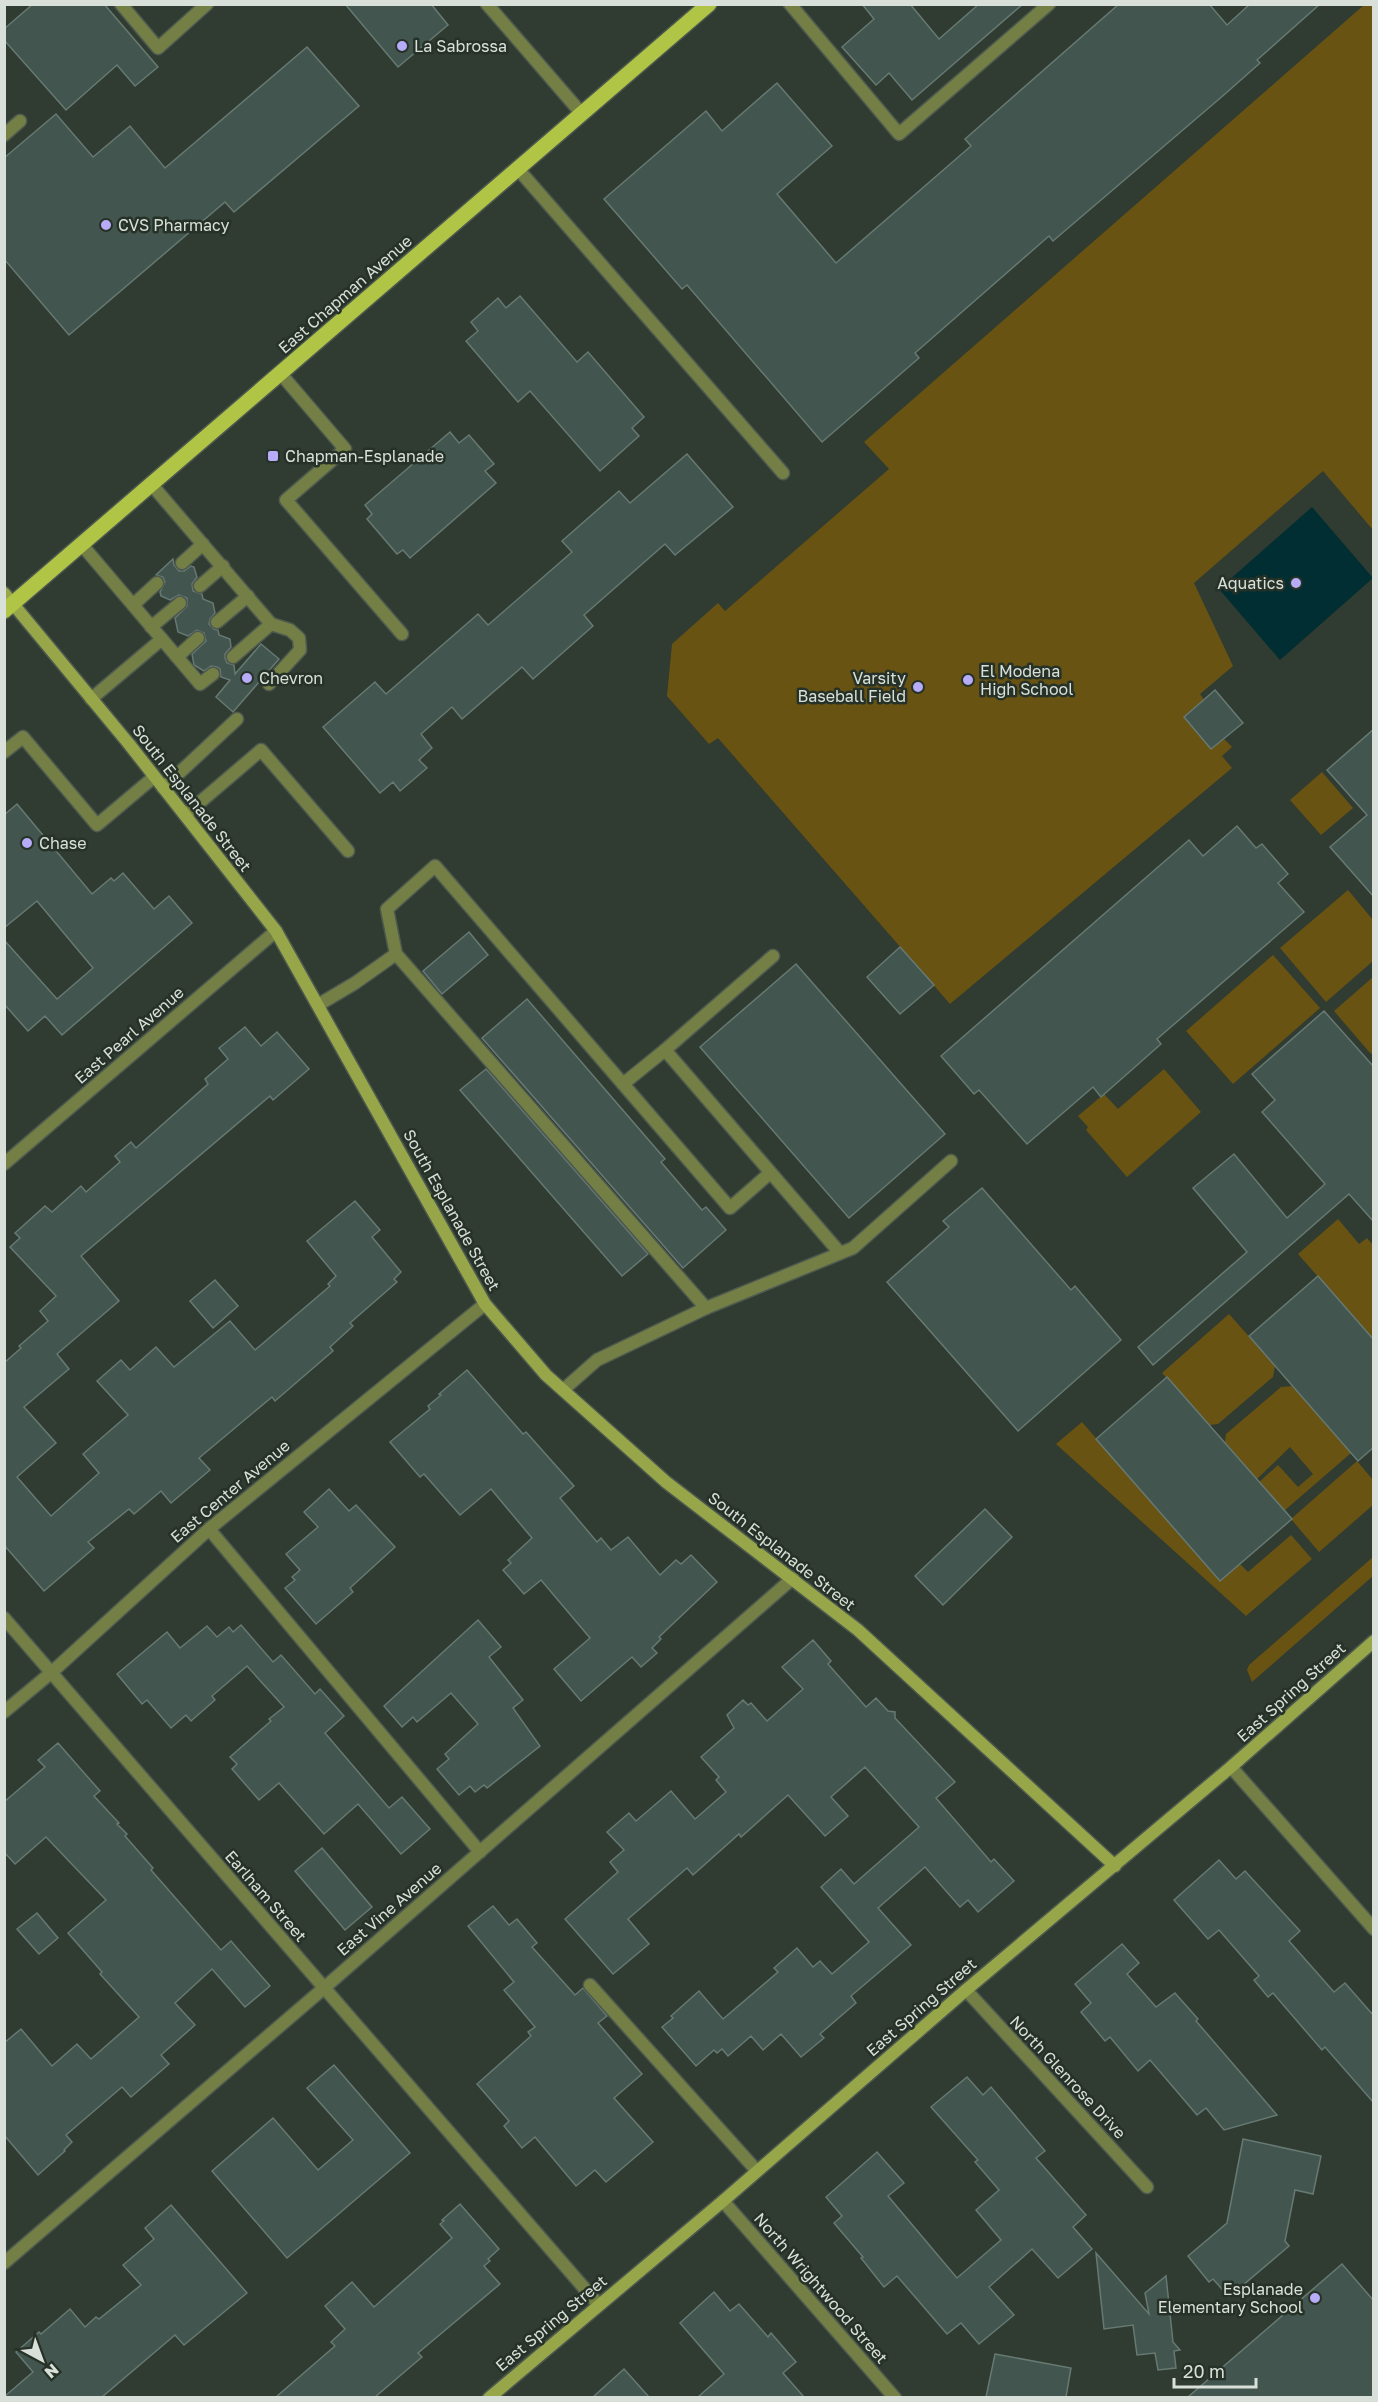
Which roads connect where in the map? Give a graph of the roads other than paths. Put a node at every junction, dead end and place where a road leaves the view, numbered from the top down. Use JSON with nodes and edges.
{"nodes":[{"id":1,"x":121,"y":4,"type":"edge"},
{"id":2,"x":207,"y":4,"type":"edge"},
{"id":3,"x":487,"y":4,"type":"edge"},
{"id":4,"x":709,"y":4,"type":"edge"},
{"id":5,"x":790,"y":4,"type":"edge"},
{"id":6,"x":1049,"y":4,"type":"edge"},
{"id":7,"x":582,"y":114,"type":"junction"},
{"id":8,"x":20,"y":122,"type":"dead end"},
{"id":9,"x":4,"y":135,"type":"edge"},
{"id":10,"x":518,"y":169,"type":"junction"},
{"id":11,"x":281,"y":374,"type":"junction"},
{"id":12,"x":783,"y":473,"type":"dead end"},
{"id":13,"x":152,"y":484,"type":"junction"},
{"id":14,"x":82,"y":544,"type":"junction"},
{"id":15,"x":204,"y":544,"type":"junction"},
{"id":16,"x":182,"y":563,"type":"dead end"},
{"id":17,"x":223,"y":566,"type":"junction"},
{"id":18,"x":158,"y":583,"type":"dead end"},
{"id":19,"x":200,"y":585,"type":"dead end"},
{"id":20,"x":248,"y":596,"type":"junction"},
{"id":21,"x":8,"y":603,"type":"edge"},
{"id":22,"x":180,"y":603,"type":"dead end"},
{"id":23,"x":133,"y":605,"type":"junction"},
{"id":24,"x":217,"y":622,"type":"dead end"},
{"id":25,"x":271,"y":624,"type":"junction"},
{"id":26,"x":151,"y":627,"type":"junction"},
{"id":27,"x":402,"y":634,"type":"dead end"},
{"id":28,"x":198,"y":638,"type":"dead end"},
{"id":29,"x":162,"y":639,"type":"junction"},
{"id":30,"x":177,"y":657,"type":"junction"},
{"id":31,"x":233,"y":657,"type":"dead end"},
{"id":32,"x":213,"y":674,"type":"dead end"},
{"id":33,"x":269,"y":684,"type":"dead end"},
{"id":34,"x":91,"y":699,"type":"junction"},
{"id":35,"x":237,"y":720,"type":"dead end"},
{"id":36,"x":4,"y":752,"type":"edge"},
{"id":37,"x":154,"y":777,"type":"junction"},
{"id":38,"x":163,"y":788,"type":"junction"},
{"id":39,"x":185,"y":815,"type":"junction"},
{"id":40,"x":348,"y":851,"type":"dead end"},
{"id":41,"x":276,"y":931,"type":"junction"},
{"id":42,"x":396,"y":954,"type":"junction"},
{"id":43,"x":773,"y":956,"type":"dead end"},
{"id":44,"x":318,"y":1005,"type":"junction"},
{"id":45,"x":665,"y":1050,"type":"junction"},
{"id":46,"x":623,"y":1084,"type":"junction"},
{"id":47,"x":951,"y":1161,"type":"dead end"},
{"id":48,"x":4,"y":1164,"type":"edge"},
{"id":49,"x":770,"y":1173,"type":"junction"},
{"id":50,"x":840,"y":1253,"type":"junction"},
{"id":51,"x":485,"y":1304,"type":"junction"},
{"id":52,"x":706,"y":1308,"type":"junction"},
{"id":53,"x":563,"y":1390,"type":"junction"},
{"id":54,"x":209,"y":1528,"type":"junction"},
{"id":55,"x":793,"y":1578,"type":"junction"},
{"id":56,"x":4,"y":1618,"type":"edge"},
{"id":57,"x":1374,"y":1641,"type":"edge"},
{"id":58,"x":52,"y":1672,"type":"junction"},
{"id":59,"x":4,"y":1712,"type":"edge"},
{"id":60,"x":1231,"y":1767,"type":"junction"},
{"id":61,"x":480,"y":1852,"type":"junction"},
{"id":62,"x":1115,"y":1866,"type":"junction"},
{"id":63,"x":1374,"y":1929,"type":"edge"},
{"id":64,"x":590,"y":1985,"type":"dead end"},
{"id":65,"x":324,"y":1988,"type":"junction"},
{"id":66,"x":966,"y":1990,"type":"junction"},
{"id":67,"x":757,"y":2171,"type":"junction"},
{"id":68,"x":1147,"y":2187,"type":"dead end"},
{"id":69,"x":723,"y":2201,"type":"junction"},
{"id":70,"x":4,"y":2263,"type":"edge"},
{"id":71,"x":598,"y":2304,"type":"junction"},
{"id":72,"x":489,"y":2397,"type":"edge"},
{"id":73,"x":895,"y":2397,"type":"edge"}],
"edges":[{"from":1,"to":2,"type":"street"},
{"from":3,"to":7,"type":"street"},
{"from":4,"to":7,"type":"main road","name":"East Chapman Avenue"},
{"from":5,"to":6,"type":"street"},
{"from":7,"to":10,"type":"main road","name":"East Chapman Avenue"},
{"from":8,"to":9,"type":"street"},
{"from":10,"to":11,"type":"main road","name":"East Chapman Avenue"},
{"from":10,"to":12,"type":"street"},
{"from":11,"to":13,"type":"main road","name":"East Chapman Avenue"},
{"from":11,"to":27,"type":"street"},
{"from":13,"to":14,"type":"main road","name":"East Chapman Avenue"},
{"from":13,"to":15,"type":"street"},
{"from":14,"to":21,"type":"main road","name":"East Chapman Avenue"},
{"from":14,"to":23,"type":"street"},
{"from":15,"to":16,"type":"street"},
{"from":15,"to":17,"type":"street"},
{"from":17,"to":19,"type":"street"},
{"from":17,"to":20,"type":"street"},
{"from":18,"to":23,"type":"street"},
{"from":20,"to":24,"type":"street"},
{"from":20,"to":25,"type":"street"},
{"from":21,"to":34,"type":"street","name":"South Esplanade Street"},
{"from":22,"to":26,"type":"street"},
{"from":23,"to":26,"type":"street"},
{"from":25,"to":31,"type":"street"},
{"from":25,"to":33,"type":"street"},
{"from":26,"to":29,"type":"street"},
{"from":28,"to":30,"type":"street"},
{"from":29,"to":30,"type":"street"},
{"from":29,"to":34,"type":"street"},
{"from":30,"to":32,"type":"street"},
{"from":34,"to":37,"type":"street","name":"South Esplanade Street"},
{"from":35,"to":38,"type":"street"},
{"from":36,"to":37,"type":"street"},
{"from":37,"to":38,"type":"street","name":"South Esplanade Street"},
{"from":38,"to":39,"type":"street","name":"South Esplanade Street"},
{"from":39,"to":40,"type":"street"},
{"from":39,"to":41,"type":"street","name":"South Esplanade Street"},
{"from":41,"to":44,"type":"street","name":"South Esplanade Street"},
{"from":41,"to":48,"type":"street","name":"East Pearl Avenue"},
{"from":42,"to":44,"type":"street"},
{"from":42,"to":46,"type":"street"},
{"from":42,"to":52,"type":"street"},
{"from":43,"to":45,"type":"street"},
{"from":44,"to":51,"type":"street","name":"South Esplanade Street"},
{"from":45,"to":46,"type":"street"},
{"from":45,"to":49,"type":"street"},
{"from":46,"to":49,"type":"street"},
{"from":47,"to":50,"type":"street"},
{"from":49,"to":50,"type":"street"},
{"from":50,"to":52,"type":"street"},
{"from":51,"to":53,"type":"street","name":"South Esplanade Street"},
{"from":51,"to":54,"type":"street","name":"East Center Avenue"},
{"from":52,"to":53,"type":"street"},
{"from":53,"to":55,"type":"street","name":"South Esplanade Street"},
{"from":54,"to":58,"type":"street","name":"East Center Avenue"},
{"from":54,"to":61,"type":"street"},
{"from":55,"to":61,"type":"street","name":"East Vine Avenue"},
{"from":55,"to":62,"type":"street","name":"South Esplanade Street"},
{"from":56,"to":58,"type":"street","name":"Earlham Street"},
{"from":57,"to":60,"type":"street","name":"East Spring Street"},
{"from":58,"to":59,"type":"street","name":"East Center Avenue"},
{"from":58,"to":65,"type":"street","name":"Earlham Street"},
{"from":60,"to":62,"type":"street","name":"East Spring Street"},
{"from":60,"to":63,"type":"street"},
{"from":61,"to":65,"type":"street","name":"East Vine Avenue"},
{"from":62,"to":66,"type":"street","name":"East Spring Street"},
{"from":64,"to":67,"type":"street"},
{"from":65,"to":70,"type":"street","name":"East Vine Avenue"},
{"from":65,"to":71,"type":"street","name":"Earlham Street"},
{"from":66,"to":67,"type":"street","name":"East Spring Street"},
{"from":66,"to":68,"type":"street","name":"North Glenrose Drive"},
{"from":67,"to":69,"type":"street","name":"East Spring Street"},
{"from":69,"to":71,"type":"street","name":"East Spring Street"},
{"from":69,"to":73,"type":"street","name":"North Wrightwood Street"},
{"from":71,"to":72,"type":"street","name":"East Spring Street"}]}
